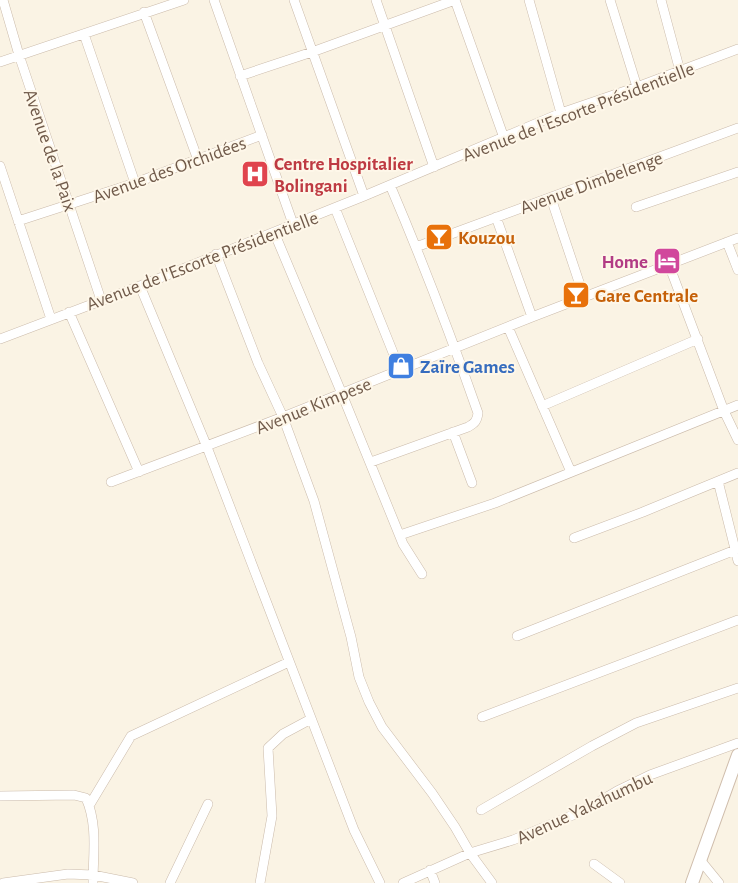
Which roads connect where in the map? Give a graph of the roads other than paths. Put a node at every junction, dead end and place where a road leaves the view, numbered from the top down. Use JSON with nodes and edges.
{"nodes":[{"id":1,"x":3,"y":0,"type":"edge"},
{"id":2,"x":184,"y":0,"type":"edge"},
{"id":3,"x":214,"y":0,"type":"edge"},
{"id":4,"x":294,"y":0,"type":"edge"},
{"id":5,"x":376,"y":0,"type":"edge"},
{"id":6,"x":455,"y":0,"type":"edge"},
{"id":7,"x":529,"y":0,"type":"edge"},
{"id":8,"x":610,"y":0,"type":"edge"},
{"id":9,"x":661,"y":0,"type":"edge"},
{"id":10,"x":144,"y":12,"type":"junction"},
{"id":11,"x":385,"y":25,"type":"junction"},
{"id":12,"x":84,"y":34,"type":"junction"},
{"id":13,"x":738,"y":49,"type":"edge"},
{"id":14,"x":312,"y":52,"type":"junction"},
{"id":15,"x":19,"y":55,"type":"junction"},
{"id":16,"x":0,"y":62,"type":"edge"},
{"id":17,"x":680,"y":71,"type":"junction"},
{"id":18,"x":240,"y":76,"type":"junction"},
{"id":19,"x":636,"y":87,"type":"junction"},
{"id":20,"x":561,"y":113,"type":"junction"},
{"id":21,"x":738,"y":128,"type":"edge"},
{"id":22,"x":262,"y":135,"type":"junction"},
{"id":23,"x":504,"y":138,"type":"junction"},
{"id":24,"x":198,"y":160,"type":"junction"},
{"id":25,"x":0,"y":166,"type":"edge"},
{"id":26,"x":434,"y":167,"type":"junction"},
{"id":27,"x":738,"y":172,"type":"edge"},
{"id":28,"x":136,"y":183,"type":"junction"},
{"id":29,"x":390,"y":185,"type":"junction"},
{"id":30,"x":364,"y":196,"type":"junction"},
{"id":31,"x":551,"y":198,"type":"junction"},
{"id":32,"x":70,"y":205,"type":"junction"},
{"id":33,"x":636,"y":207,"type":"dead end"},
{"id":34,"x":335,"y":208,"type":"junction"},
{"id":35,"x":496,"y":217,"type":"junction"},
{"id":36,"x":18,"y":221,"type":"junction"},
{"id":37,"x":293,"y":224,"type":"junction"},
{"id":38,"x":274,"y":232,"type":"junction"},
{"id":39,"x":738,"y":238,"type":"edge"},
{"id":40,"x":727,"y":242,"type":"junction"},
{"id":41,"x":416,"y":248,"type":"junction"},
{"id":42,"x":216,"y":254,"type":"junction"},
{"id":43,"x":668,"y":265,"type":"junction"},
{"id":44,"x":738,"y":270,"type":"edge"},
{"id":45,"x":140,"y":286,"type":"junction"},
{"id":46,"x":584,"y":297,"type":"junction"},
{"id":47,"x":101,"y":300,"type":"junction"},
{"id":48,"x":69,"y":312,"type":"junction"},
{"id":49,"x":532,"y":317,"type":"junction"},
{"id":50,"x":51,"y":319,"type":"junction"},
{"id":51,"x":508,"y":327,"type":"junction"},
{"id":52,"x":0,"y":339,"type":"edge"},
{"id":53,"x":698,"y":339,"type":"junction"},
{"id":54,"x":455,"y":349,"type":"junction"},
{"id":55,"x":400,"y":370,"type":"junction"},
{"id":56,"x":342,"y":394,"type":"junction"},
{"id":57,"x":738,"y":405,"type":"edge"},
{"id":58,"x":542,"y":406,"type":"junction"},
{"id":59,"x":724,"y":411,"type":"junction"},
{"id":60,"x":284,"y":417,"type":"junction"},
{"id":61,"x":453,"y":432,"type":"junction"},
{"id":62,"x":738,"y":440,"type":"edge"},
{"id":63,"x":207,"y":447,"type":"junction"},
{"id":64,"x":371,"y":462,"type":"junction"},
{"id":65,"x":139,"y":472,"type":"junction"},
{"id":66,"x":571,"y":472,"type":"junction"},
{"id":67,"x":738,"y":473,"type":"edge"},
{"id":68,"x":718,"y":481,"type":"junction"},
{"id":69,"x":111,"y":482,"type":"dead end"},
{"id":70,"x":472,"y":483,"type":"dead end"},
{"id":71,"x":400,"y":535,"type":"junction"},
{"id":72,"x":574,"y":538,"type":"dead end"},
{"id":73,"x":736,"y":549,"type":"edge"},
{"id":74,"x":738,"y":561,"type":"edge"},
{"id":75,"x":422,"y":574,"type":"dead end"},
{"id":76,"x":738,"y":620,"type":"edge"},
{"id":77,"x":517,"y":636,"type":"dead end"},
{"id":78,"x":289,"y":662,"type":"junction"},
{"id":79,"x":738,"y":688,"type":"edge"},
{"id":80,"x":482,"y":717,"type":"dead end"},
{"id":81,"x":311,"y":719,"type":"junction"},
{"id":82,"x":738,"y":743,"type":"edge"},
{"id":83,"x":738,"y":756,"type":"edge"},
{"id":84,"x":735,"y":777,"type":"edge"},
{"id":85,"x":0,"y":796,"type":"edge"},
{"id":86,"x":208,"y":804,"type":"dead end"},
{"id":87,"x":89,"y":806,"type":"junction"},
{"id":88,"x":481,"y":810,"type":"dead end"},
{"id":89,"x":470,"y":853,"type":"junction"},
{"id":90,"x":701,"y":861,"type":"junction"},
{"id":91,"x":594,"y":864,"type":"dead end"},
{"id":92,"x":430,"y":870,"type":"junction"},
{"id":93,"x":93,"y":879,"type":"edge"},
{"id":94,"x":4,"y":883,"type":"edge"},
{"id":95,"x":133,"y":883,"type":"edge"},
{"id":96,"x":170,"y":883,"type":"edge"},
{"id":97,"x":260,"y":883,"type":"edge"},
{"id":98,"x":380,"y":883,"type":"edge"},
{"id":99,"x":402,"y":883,"type":"edge"},
{"id":100,"x":436,"y":883,"type":"edge"},
{"id":101,"x":492,"y":883,"type":"edge"},
{"id":102,"x":620,"y":883,"type":"edge"},
{"id":103,"x":692,"y":883,"type":"edge"},
{"id":104,"x":719,"y":883,"type":"edge"}],
"edges":[{"from":1,"to":15,"type":"street","name":"Avenue de la Paix"},
{"from":2,"to":10,"type":"street"},
{"from":3,"to":18,"type":"street"},
{"from":4,"to":14,"type":"street"},
{"from":5,"to":11,"type":"street"},
{"from":6,"to":11,"type":"street"},
{"from":6,"to":23,"type":"street"},
{"from":7,"to":20,"type":"street"},
{"from":8,"to":19,"type":"street"},
{"from":9,"to":17,"type":"street"},
{"from":10,"to":12,"type":"street"},
{"from":10,"to":24,"type":"street"},
{"from":11,"to":14,"type":"street"},
{"from":11,"to":26,"type":"street"},
{"from":12,"to":15,"type":"street"},
{"from":12,"to":28,"type":"street"},
{"from":13,"to":17,"type":"street","name":"Avenue de l'Escorte Présidentielle"},
{"from":14,"to":18,"type":"street"},
{"from":14,"to":30,"type":"street"},
{"from":15,"to":16,"type":"street"},
{"from":15,"to":32,"type":"street","name":"Avenue de la Paix"},
{"from":17,"to":19,"type":"street","name":"Avenue de l'Escorte Présidentielle"},
{"from":18,"to":22,"type":"street"},
{"from":19,"to":20,"type":"street","name":"Avenue de l'Escorte Présidentielle"},
{"from":20,"to":23,"type":"street","name":"Avenue de l'Escorte Présidentielle"},
{"from":21,"to":31,"type":"street","name":"Avenue Dimbelenge"},
{"from":22,"to":24,"type":"street","name":"Avenue des Orchidées"},
{"from":22,"to":37,"type":"street"},
{"from":23,"to":26,"type":"street","name":"Avenue de l'Escorte Présidentielle"},
{"from":24,"to":28,"type":"street","name":"Avenue des Orchidées"},
{"from":25,"to":36,"type":"street"},
{"from":26,"to":29,"type":"street","name":"Avenue de l'Escorte Présidentielle"},
{"from":27,"to":33,"type":"street"},
{"from":28,"to":32,"type":"street","name":"Avenue des Orchidées"},
{"from":29,"to":30,"type":"street","name":"Avenue de l'Escorte Présidentielle"},
{"from":29,"to":41,"type":"street"},
{"from":30,"to":34,"type":"street","name":"Avenue de l'Escorte Présidentielle"},
{"from":31,"to":35,"type":"street","name":"Avenue Dimbelenge"},
{"from":31,"to":46,"type":"street"},
{"from":32,"to":36,"type":"street","name":"Avenue des Orchidées"},
{"from":32,"to":47,"type":"street","name":"Avenue de la Paix"},
{"from":34,"to":37,"type":"street","name":"Avenue de l'Escorte Présidentielle"},
{"from":34,"to":55,"type":"street"},
{"from":35,"to":41,"type":"street","name":"Avenue Dimbelenge"},
{"from":35,"to":49,"type":"street"},
{"from":36,"to":50,"type":"street"},
{"from":37,"to":38,"type":"street","name":"Avenue de l'Escorte Présidentielle"},
{"from":38,"to":42,"type":"street","name":"Avenue de l'Escorte Présidentielle"},
{"from":38,"to":56,"type":"street"},
{"from":39,"to":40,"type":"street","name":"Avenue Kimpese"},
{"from":40,"to":43,"type":"street","name":"Avenue Kimpese"},
{"from":40,"to":44,"type":"street"},
{"from":41,"to":54,"type":"street"},
{"from":42,"to":45,"type":"street","name":"Avenue de l'Escorte Présidentielle"},
{"from":42,"to":60,"type":"street"},
{"from":43,"to":46,"type":"street","name":"Avenue Kimpese"},
{"from":43,"to":53,"type":"street"},
{"from":45,"to":47,"type":"street","name":"Avenue de l'Escorte Présidentielle"},
{"from":45,"to":63,"type":"street"},
{"from":46,"to":49,"type":"street","name":"Avenue Kimpese"},
{"from":47,"to":48,"type":"street","name":"Avenue de l'Escorte Présidentielle"},
{"from":48,"to":50,"type":"street","name":"Avenue de l'Escorte Présidentielle"},
{"from":48,"to":65,"type":"street"},
{"from":49,"to":51,"type":"street","name":"Avenue Kimpese"},
{"from":50,"to":52,"type":"street","name":"Avenue de l'Escorte Présidentielle"},
{"from":51,"to":54,"type":"street","name":"Avenue Kimpese"},
{"from":51,"to":58,"type":"street"},
{"from":53,"to":58,"type":"street"},
{"from":53,"to":59,"type":"street"},
{"from":54,"to":55,"type":"street","name":"Avenue Kimpese"},
{"from":54,"to":61,"type":"street"},
{"from":55,"to":56,"type":"street","name":"Avenue Kimpese"},
{"from":56,"to":60,"type":"street","name":"Avenue Kimpese"},
{"from":56,"to":64,"type":"street"},
{"from":57,"to":59,"type":"street"},
{"from":58,"to":66,"type":"street"},
{"from":59,"to":62,"type":"street"},
{"from":59,"to":66,"type":"street"},
{"from":60,"to":63,"type":"street","name":"Avenue Kimpese"},
{"from":60,"to":89,"type":"street"},
{"from":61,"to":64,"type":"street"},
{"from":61,"to":70,"type":"street"},
{"from":63,"to":65,"type":"street","name":"Avenue Kimpese"},
{"from":63,"to":78,"type":"street"},
{"from":64,"to":71,"type":"street"},
{"from":65,"to":69,"type":"street","name":"Avenue Kimpese"},
{"from":66,"to":71,"type":"street"},
{"from":67,"to":68,"type":"street"},
{"from":68,"to":72,"type":"street"},
{"from":68,"to":73,"type":"street"},
{"from":71,"to":75,"type":"street"},
{"from":73,"to":74,"type":"street"},
{"from":73,"to":77,"type":"street"},
{"from":76,"to":80,"type":"street"},
{"from":78,"to":81,"type":"street"},
{"from":78,"to":87,"type":"street"},
{"from":79,"to":88,"type":"street"},
{"from":81,"to":97,"type":"street"},
{"from":81,"to":98,"type":"street"},
{"from":82,"to":89,"type":"street","name":"Avenue Yakahumbu"},
{"from":83,"to":84,"type":"main road"},
{"from":84,"to":90,"type":"main road"},
{"from":85,"to":87,"type":"street"},
{"from":86,"to":96,"type":"street"},
{"from":87,"to":93,"type":"street"},
{"from":89,"to":92,"type":"street","name":"Avenue Yakahumbu"},
{"from":89,"to":101,"type":"street"},
{"from":90,"to":103,"type":"main road"},
{"from":90,"to":104,"type":"street"},
{"from":91,"to":102,"type":"street"},
{"from":92,"to":99,"type":"street","name":"Avenue Yakahumbu"},
{"from":92,"to":100,"type":"street"},
{"from":93,"to":94,"type":"street"},
{"from":93,"to":95,"type":"street"}]}
